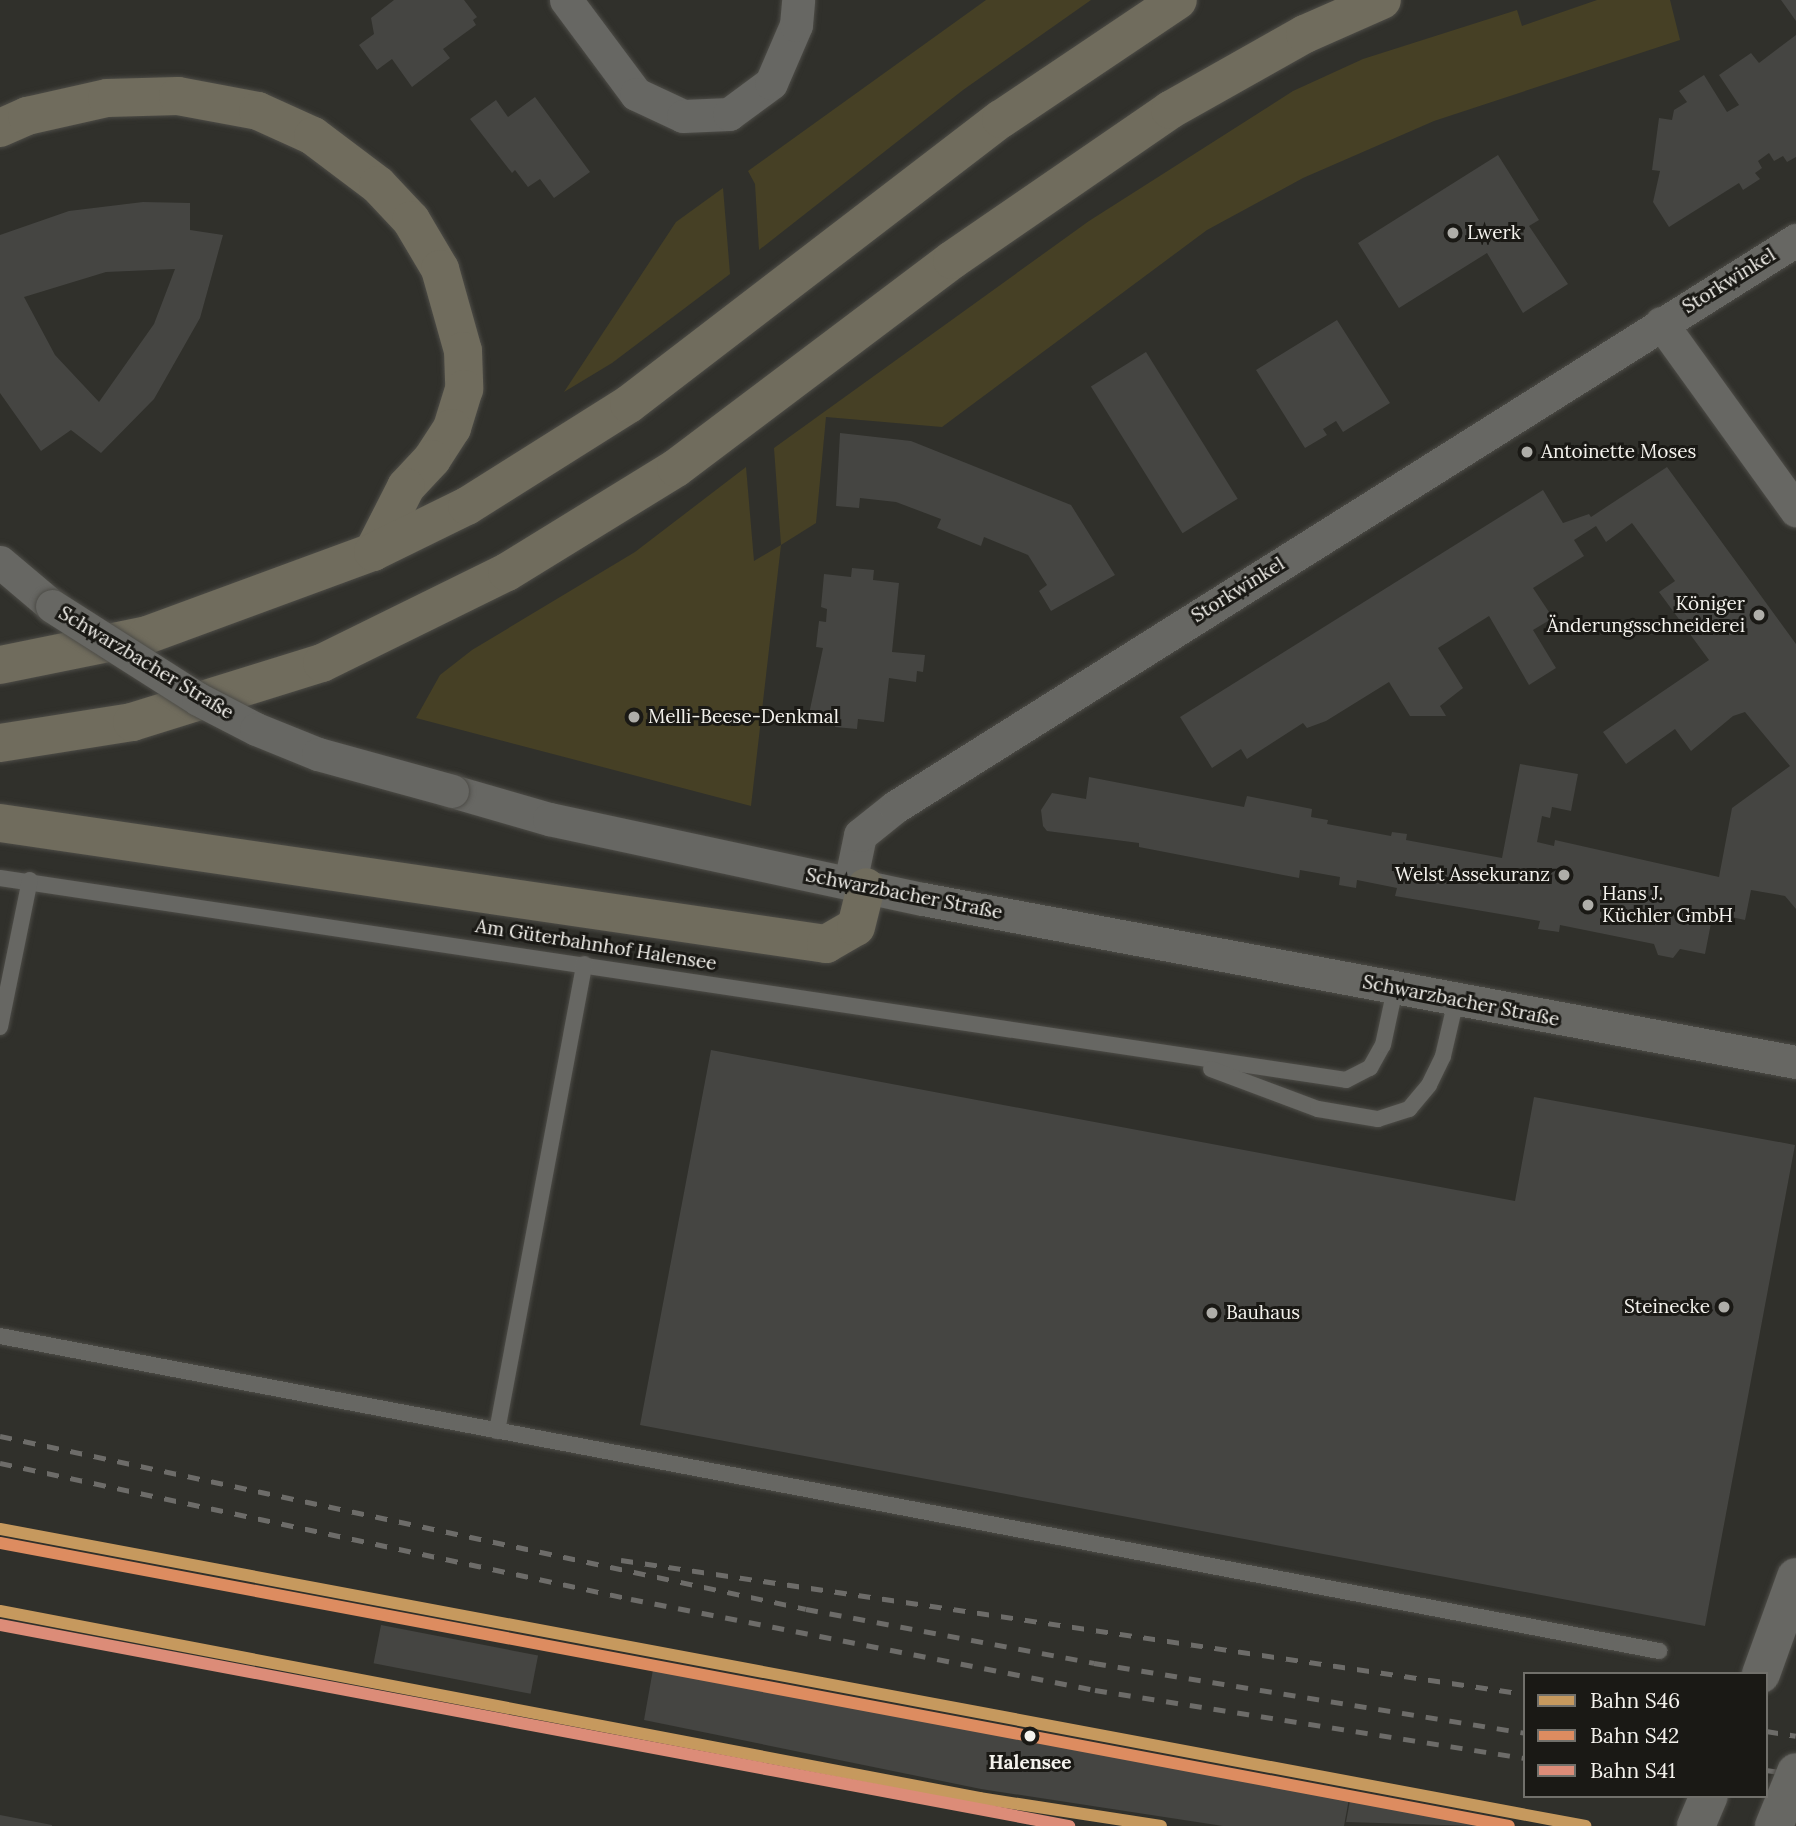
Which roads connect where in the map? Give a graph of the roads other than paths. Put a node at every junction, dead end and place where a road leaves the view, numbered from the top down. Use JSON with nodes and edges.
{"nodes":[{"id":1,"x":566,"y":0,"type":"edge"},
{"id":2,"x":798,"y":0,"type":"edge"},
{"id":3,"x":1178,"y":0,"type":"edge"},
{"id":4,"x":1382,"y":0,"type":"edge"},
{"id":5,"x":0,"y":128,"type":"edge"},
{"id":6,"x":1796,"y":240,"type":"edge"},
{"id":7,"x":1661,"y":323,"type":"junction"},
{"id":8,"x":1796,"y":510,"type":"edge"},
{"id":9,"x":373,"y":552,"type":"junction"},
{"id":10,"x":0,"y":562,"type":"edge"},
{"id":11,"x":0,"y":665,"type":"edge"},
{"id":12,"x":0,"y":743,"type":"edge"},
{"id":13,"x":0,"y":823,"type":"edge"},
{"id":14,"x":0,"y":877,"type":"edge"},
{"id":15,"x":30,"y":880,"type":"junction"},
{"id":16,"x":858,"y":885,"type":"junction"},
{"id":17,"x":584,"y":964,"type":"junction"},
{"id":18,"x":1395,"y":989,"type":"junction"},
{"id":19,"x":1456,"y":1000,"type":"junction"},
{"id":20,"x":0,"y":1027,"type":"edge"},
{"id":21,"x":1185,"y":1059,"type":"junction"},
{"id":22,"x":1796,"y":1062,"type":"edge"},
{"id":23,"x":0,"y":1336,"type":"edge"},
{"id":24,"x":497,"y":1431,"type":"junction"},
{"id":25,"x":1796,"y":1577,"type":"edge"},
{"id":26,"x":1659,"y":1651,"type":"dead end"},
{"id":27,"x":1762,"y":1672,"type":"edge"},
{"id":28,"x":1796,"y":1773,"type":"edge"},
{"id":29,"x":1708,"y":1798,"type":"edge"},
{"id":30,"x":1696,"y":1826,"type":"edge"},
{"id":31,"x":1774,"y":1826,"type":"edge"}],
"edges":[{"from":1,"to":2,"type":"street"},
{"from":3,"to":9,"type":"highway"},
{"from":4,"to":12,"type":"highway"},
{"from":5,"to":9,"type":"highway"},
{"from":6,"to":7,"type":"street","name":"Storkwinkel"},
{"from":7,"to":8,"type":"street","name":"Storkwinkel"},
{"from":7,"to":16,"type":"street","name":"Storkwinkel"},
{"from":9,"to":11,"type":"highway"},
{"from":10,"to":16,"type":"street","name":"Schwarzbacher Straße","bridge":true},
{"from":13,"to":16,"type":"highway"},
{"from":14,"to":15,"type":"lane","name":"Am Güterbahnhof Halensee"},
{"from":15,"to":17,"type":"lane","name":"Am Güterbahnhof Halensee"},
{"from":15,"to":20,"type":"lane"},
{"from":16,"to":18,"type":"street","name":"Schwarzbacher Straße"},
{"from":17,"to":21,"type":"lane","name":"Am Güterbahnhof Halensee"},
{"from":17,"to":24,"type":"lane"},
{"from":18,"to":19,"type":"street","name":"Schwarzbacher Straße"},
{"from":18,"to":21,"type":"lane","name":"Am Güterbahnhof Halensee"},
{"from":19,"to":21,"type":"lane","name":"Am Güterbahnhof Halensee"},
{"from":19,"to":22,"type":"street","name":"Schwarzbacher Straße"},
{"from":23,"to":24,"type":"lane"},
{"from":24,"to":26,"type":"lane"},
{"from":25,"to":27,"type":"main road"},
{"from":28,"to":31,"type":"main road","bridge":true},
{"from":29,"to":30,"type":"main road"}]}
